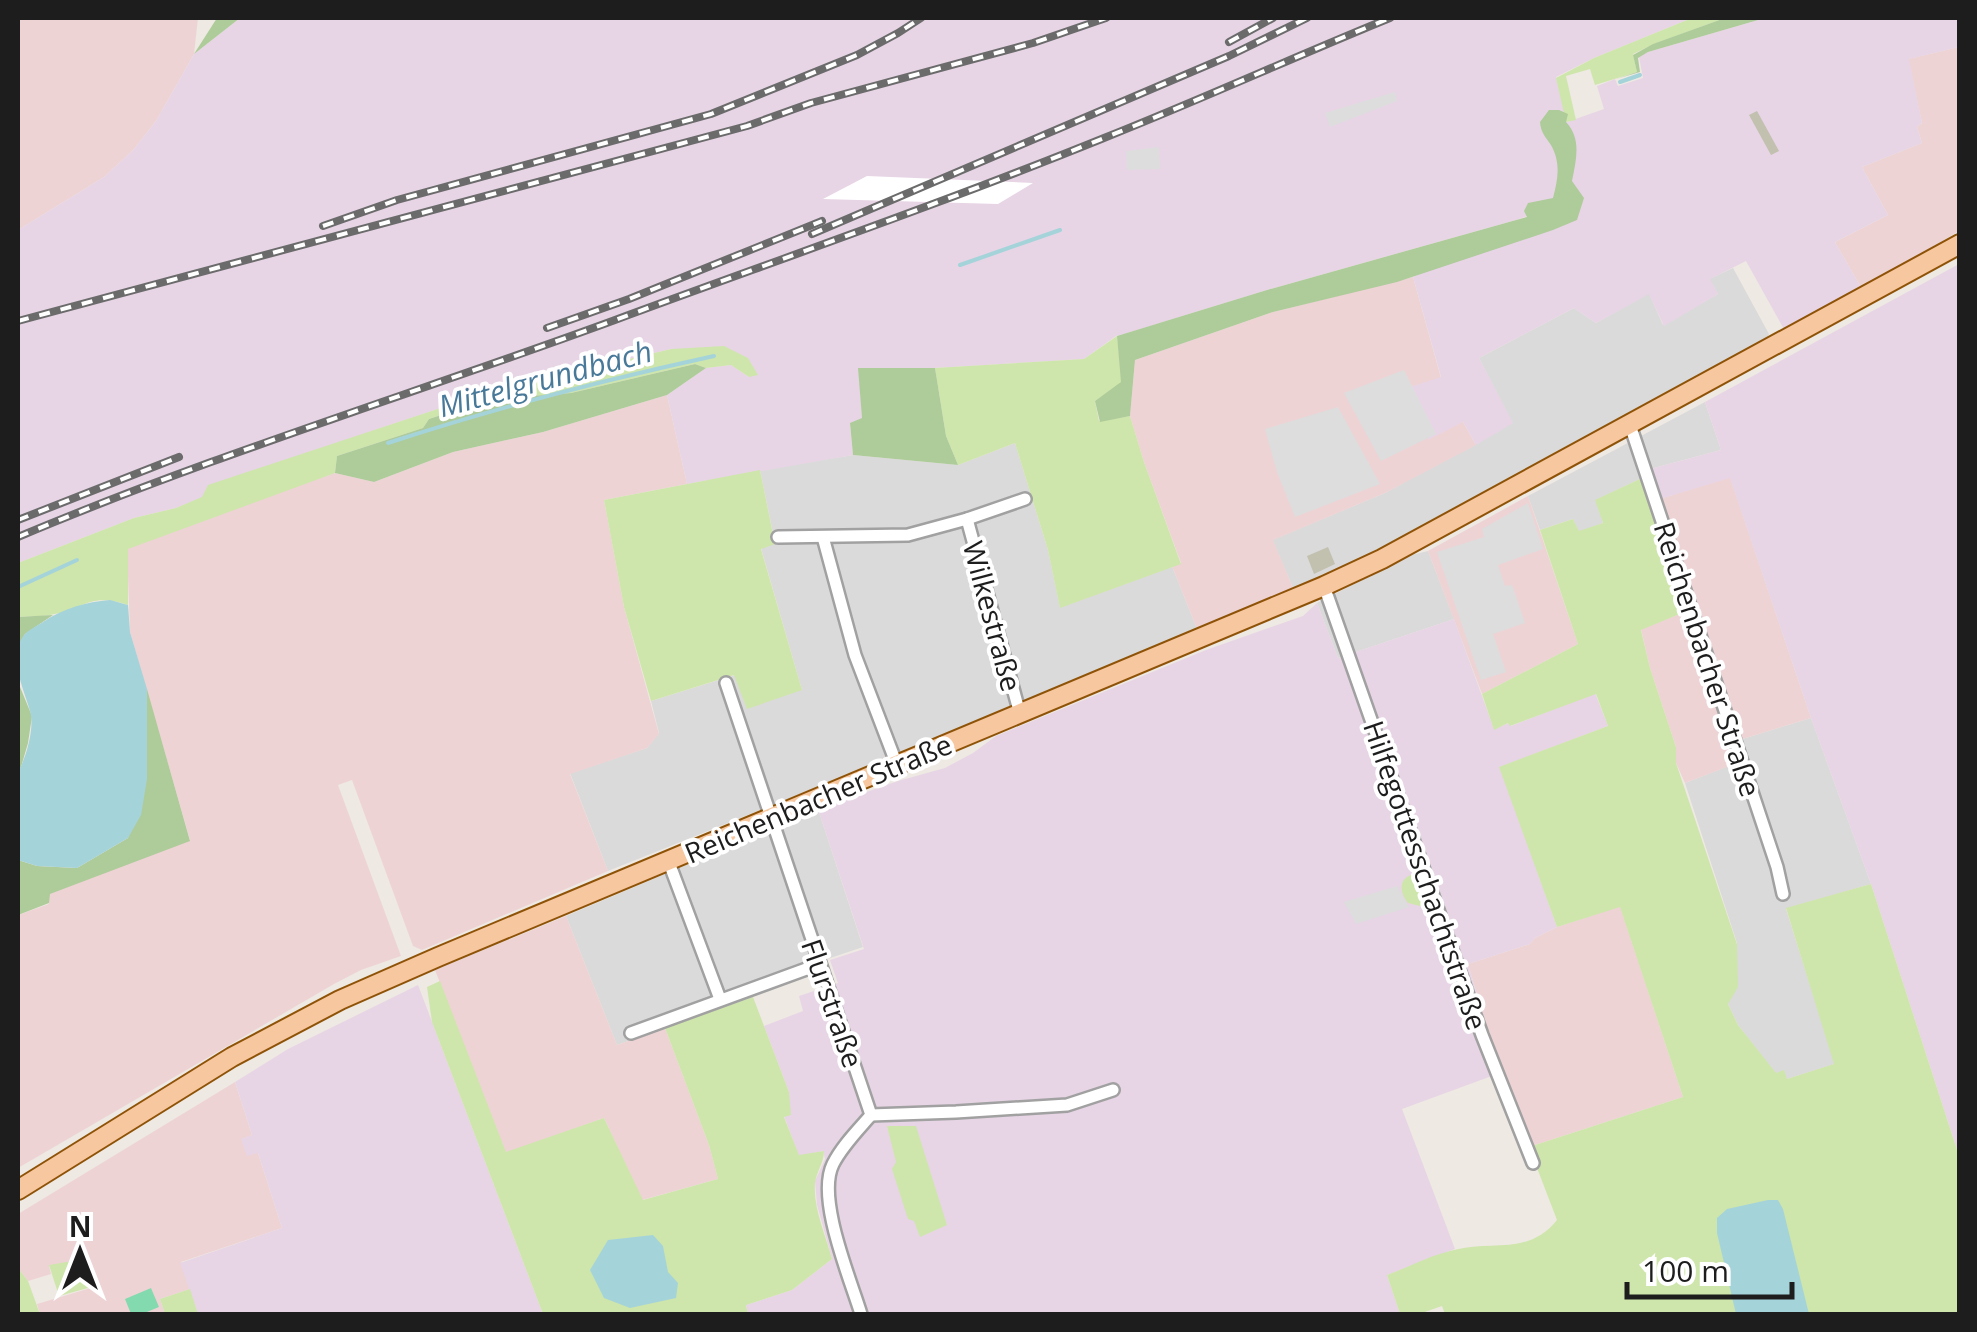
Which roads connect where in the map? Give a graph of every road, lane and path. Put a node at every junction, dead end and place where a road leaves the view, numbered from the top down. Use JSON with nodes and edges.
{"nodes":[{"id":1,"x":1960,"y":244,"type":"edge"},
{"id":2,"x":1630,"y":425,"type":"junction"},
{"id":3,"x":1026,"y":500,"type":"dead end"},
{"id":4,"x":967,"y":519,"type":"junction"},
{"id":5,"x":823,"y":537,"type":"junction"},
{"id":6,"x":778,"y":538,"type":"dead end"},
{"id":7,"x":1324,"y":586,"type":"junction"},
{"id":8,"x":726,"y":683,"type":"dead end"},
{"id":9,"x":1020,"y":714,"type":"junction"},
{"id":10,"x":897,"y":765,"type":"junction"},
{"id":11,"x":771,"y":818,"type":"junction"},
{"id":12,"x":668,"y":860,"type":"junction"},
{"id":13,"x":1782,"y":894,"type":"dead end"},
{"id":14,"x":820,"y":964,"type":"junction"},
{"id":15,"x":720,"y":999,"type":"junction"},
{"id":16,"x":631,"y":1032,"type":"dead end"},
{"id":17,"x":1112,"y":1090,"type":"dead end"},
{"id":18,"x":871,"y":1115,"type":"junction"},
{"id":19,"x":1533,"y":1162,"type":"dead end"},
{"id":20,"x":18,"y":1190,"type":"edge"},
{"id":21,"x":861,"y":1314,"type":"edge"}],
"edges":[{"from":1,"to":2,"type":"main road","name":"Reichenbacher Straße"},
{"from":2,"to":7,"type":"main road","name":"Reichenbacher Straße"},
{"from":2,"to":13,"type":"street","name":"Reichenbacher Straße"},
{"from":3,"to":4,"type":"street"},
{"from":4,"to":5,"type":"street"},
{"from":4,"to":9,"type":"street","name":"Wilkestraße"},
{"from":5,"to":6,"type":"street"},
{"from":5,"to":10,"type":"street"},
{"from":7,"to":9,"type":"main road","name":"Reichenbacher Straße"},
{"from":7,"to":19,"type":"street","name":"Hilfegottesschachtstraße"},
{"from":8,"to":11,"type":"street","name":"Flurstraße"},
{"from":9,"to":10,"type":"main road","name":"Reichenbacher Straße"},
{"from":10,"to":11,"type":"main road","name":"Reichenbacher Straße"},
{"from":11,"to":12,"type":"main road","name":"Reichenbacher Straße"},
{"from":11,"to":14,"type":"street","name":"Flurstraße"},
{"from":12,"to":15,"type":"street"},
{"from":12,"to":20,"type":"main road","name":"Reichenbacher Straße"},
{"from":14,"to":15,"type":"street"},
{"from":14,"to":18,"type":"street","name":"Flurstraße"},
{"from":15,"to":16,"type":"street"},
{"from":17,"to":18,"type":"street"},
{"from":18,"to":21,"type":"street"}]}
